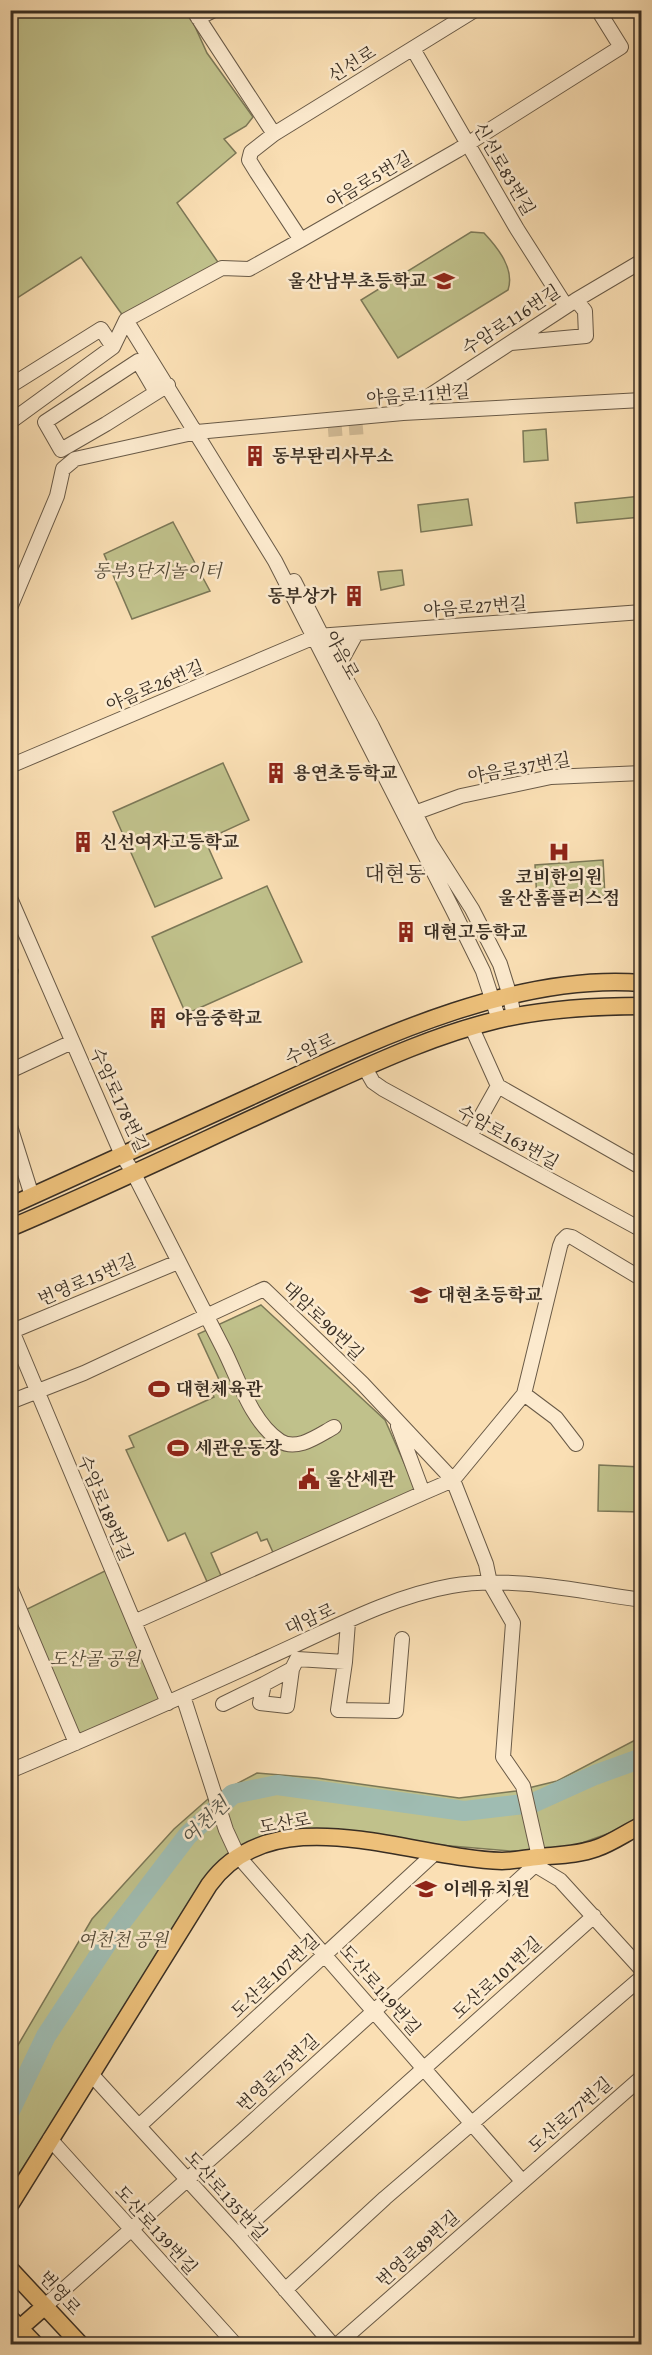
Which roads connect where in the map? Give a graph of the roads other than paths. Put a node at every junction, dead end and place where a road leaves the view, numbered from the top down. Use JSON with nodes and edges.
{"nodes":[{"id":1,"x":214,"y":10,"type":"edge"},
{"id":2,"x":475,"y":10,"type":"edge"},
{"id":3,"x":598,"y":10,"type":"edge"},
{"id":4,"x":196,"y":14,"type":"edge"},
{"id":5,"x":412,"y":49,"type":"junction"},
{"id":6,"x":274,"y":134,"type":"junction"},
{"id":7,"x":468,"y":143,"type":"junction"},
{"id":8,"x":301,"y":240,"type":"junction"},
{"id":9,"x":642,"y":261,"type":"edge"},
{"id":10,"x":571,"y":303,"type":"junction"},
{"id":11,"x":126,"y":320,"type":"junction"},
{"id":12,"x":530,"y":335,"type":"junction"},
{"id":13,"x":113,"y":347,"type":"junction"},
{"id":14,"x":10,"y":386,"type":"edge"},
{"id":15,"x":162,"y":388,"type":"junction"},
{"id":16,"x":642,"y":400,"type":"edge"},
{"id":17,"x":403,"y":413,"type":"junction"},
{"id":18,"x":10,"y":422,"type":"edge"},
{"id":19,"x":202,"y":432,"type":"junction"},
{"id":20,"x":10,"y":608,"type":"edge"},
{"id":21,"x":642,"y":612,"type":"edge"},
{"id":22,"x":356,"y":634,"type":"junction"},
{"id":23,"x":317,"y":637,"type":"junction"},
{"id":24,"x":339,"y":665,"type":"junction"},
{"id":25,"x":10,"y":766,"type":"edge"},
{"id":26,"x":642,"y":773,"type":"edge"},
{"id":27,"x":410,"y":814,"type":"junction"},
{"id":28,"x":10,"y":898,"type":"edge"},
{"id":29,"x":642,"y":983,"type":"edge"},
{"id":30,"x":510,"y":996,"type":"junction"},
{"id":31,"x":493,"y":1000,"type":"junction"},
{"id":32,"x":642,"y":1006,"type":"edge"},
{"id":33,"x":506,"y":1019,"type":"junction"},
{"id":34,"x":472,"y":1028,"type":"junction"},
{"id":35,"x":72,"y":1042,"type":"junction"},
{"id":36,"x":365,"y":1068,"type":"junction"},
{"id":37,"x":10,"y":1071,"type":"edge"},
{"id":38,"x":498,"y":1086,"type":"junction"},
{"id":39,"x":10,"y":1126,"type":"edge"},
{"id":40,"x":470,"y":1136,"type":"junction"},
{"id":41,"x":122,"y":1155,"type":"junction"},
{"id":42,"x":642,"y":1168,"type":"edge"},
{"id":43,"x":133,"y":1172,"type":"junction"},
{"id":44,"x":32,"y":1196,"type":"junction"},
{"id":45,"x":10,"y":1206,"type":"edge"},
{"id":46,"x":10,"y":1228,"type":"edge"},
{"id":47,"x":642,"y":1230,"type":"edge"},
{"id":48,"x":178,"y":1262,"type":"junction"},
{"id":49,"x":642,"y":1279,"type":"edge"},
{"id":50,"x":207,"y":1317,"type":"junction"},
{"id":51,"x":11,"y":1330,"type":"edge"},
{"id":52,"x":37,"y":1391,"type":"junction"},
{"id":53,"x":524,"y":1394,"type":"junction"},
{"id":54,"x":10,"y":1402,"type":"edge"},
{"id":55,"x":396,"y":1421,"type":"junction"},
{"id":56,"x":334,"y":1427,"type":"dead end"},
{"id":57,"x":576,"y":1444,"type":"dead end"},
{"id":58,"x":453,"y":1480,"type":"junction"},
{"id":59,"x":423,"y":1493,"type":"junction"},
{"id":60,"x":490,"y":1583,"type":"junction"},
{"id":61,"x":10,"y":1587,"type":"edge"},
{"id":62,"x":642,"y":1600,"type":"edge"},
{"id":63,"x":348,"y":1622,"type":"junction"},
{"id":64,"x":134,"y":1623,"type":"junction"},
{"id":65,"x":402,"y":1640,"type":"dead end"},
{"id":66,"x":345,"y":1662,"type":"junction"},
{"id":67,"x":292,"y":1669,"type":"junction"},
{"id":68,"x":264,"y":1684,"type":"junction"},
{"id":69,"x":183,"y":1696,"type":"junction"},
{"id":70,"x":168,"y":1703,"type":"junction"},
{"id":71,"x":223,"y":1704,"type":"dead end"},
{"id":72,"x":76,"y":1743,"type":"junction"},
{"id":73,"x":10,"y":1771,"type":"edge"},
{"id":74,"x":642,"y":1825,"type":"edge"},
{"id":75,"x":436,"y":1852,"type":"junction"},
{"id":76,"x":238,"y":1856,"type":"junction"},
{"id":77,"x":537,"y":1861,"type":"junction"},
{"id":78,"x":594,"y":1916,"type":"junction"},
{"id":79,"x":324,"y":1955,"type":"junction"},
{"id":80,"x":642,"y":1970,"type":"edge"},
{"id":81,"x":642,"y":1977,"type":"edge"},
{"id":82,"x":374,"y":2010,"type":"junction"},
{"id":83,"x":424,"y":2067,"type":"junction"},
{"id":84,"x":91,"y":2073,"type":"junction"},
{"id":85,"x":642,"y":2077,"type":"edge"},
{"id":86,"x":473,"y":2123,"type":"junction"},
{"id":87,"x":139,"y":2126,"type":"junction"},
{"id":88,"x":50,"y":2139,"type":"junction"},
{"id":89,"x":187,"y":2179,"type":"junction"},
{"id":90,"x":522,"y":2181,"type":"junction"},
{"id":91,"x":10,"y":2205,"type":"edge"},
{"id":92,"x":131,"y":2229,"type":"junction"},
{"id":93,"x":238,"y":2235,"type":"junction"},
{"id":94,"x":10,"y":2269,"type":"edge"},
{"id":95,"x":285,"y":2290,"type":"junction"},
{"id":96,"x":45,"y":2306,"type":"junction"},
{"id":97,"x":15,"y":2323,"type":"edge"},
{"id":98,"x":35,"y":2344,"type":"edge"},
{"id":99,"x":80,"y":2344,"type":"edge"},
{"id":100,"x":235,"y":2344,"type":"edge"},
{"id":101,"x":332,"y":2344,"type":"edge"},
{"id":102,"x":338,"y":2344,"type":"edge"}],
"edges":[{"from":1,"to":4,"type":"street"},
{"from":2,"to":5,"type":"street","name":"신선로"},
{"from":3,"to":7,"type":"street","name":"야음로5번길"},
{"from":4,"to":6,"type":"street"},
{"from":5,"to":6,"type":"street","name":"신선로"},
{"from":5,"to":7,"type":"street","name":"신선로83번길"},
{"from":6,"to":8,"type":"street","name":"신선로"},
{"from":7,"to":8,"type":"street","name":"야음로5번길"},
{"from":7,"to":10,"type":"street","name":"신선로83번길"},
{"from":8,"to":11,"type":"street","name":"야음로5번길"},
{"from":9,"to":10,"type":"street","name":"수암로116번길"},
{"from":10,"to":12,"type":"street","name":"수암로116번길"},
{"from":10,"to":12,"type":"street","name":"신선로83번길"},
{"from":11,"to":13,"type":"street"},
{"from":11,"to":15,"type":"street","name":"야음로"},
{"from":12,"to":17,"type":"street","name":"수암로116번길"},
{"from":13,"to":14,"type":"street"},
{"from":13,"to":18,"type":"street"},
{"from":15,"to":15,"type":"street"},
{"from":15,"to":19,"type":"street","name":"야음로"},
{"from":16,"to":17,"type":"street","name":"야음로11번길"},
{"from":17,"to":19,"type":"street","name":"야음로11번길"},
{"from":19,"to":20,"type":"street","name":"야음로11번길"},
{"from":19,"to":23,"type":"street","name":"야음로"},
{"from":19,"to":23,"type":"street","name":"야음로"},
{"from":21,"to":22,"type":"street","name":"야음로27번길"},
{"from":22,"to":23,"type":"street","name":"야음로27번길"},
{"from":22,"to":24,"type":"street","name":"야음로"},
{"from":23,"to":24,"type":"street","name":"야음로"},
{"from":23,"to":25,"type":"street","name":"야음로26번길"},
{"from":23,"to":27,"type":"street","name":"야음로"},
{"from":24,"to":27,"type":"street","name":"야음로"},
{"from":26,"to":27,"type":"street","name":"야음로37번길"},
{"from":27,"to":30,"type":"street","name":"야음로"},
{"from":27,"to":31,"type":"street","name":"야음로"},
{"from":28,"to":35,"type":"street","name":"수암로178번길"},
{"from":29,"to":30,"type":"main road","name":"수암로"},
{"from":30,"to":31,"type":"main road","name":"수암로"},
{"from":30,"to":33,"type":"street","name":"야음로"},
{"from":31,"to":33,"type":"street","name":"야음로"},
{"from":31,"to":41,"type":"main road","name":"수암로"},
{"from":32,"to":33,"type":"main road"},
{"from":33,"to":34,"type":"main road"},
{"from":34,"to":36,"type":"main road"},
{"from":34,"to":38,"type":"street"},
{"from":35,"to":37,"type":"street","name":"수암로178번길"},
{"from":35,"to":41,"type":"street","name":"수암로178번길"},
{"from":36,"to":40,"type":"street","name":"수암로163번길"},
{"from":36,"to":43,"type":"main road"},
{"from":38,"to":40,"type":"street"},
{"from":38,"to":42,"type":"street"},
{"from":39,"to":44,"type":"street"},
{"from":40,"to":47,"type":"street","name":"수암로163번길"},
{"from":41,"to":43,"type":"street","name":"수암로178번길"},
{"from":41,"to":44,"type":"main road","name":"수암로"},
{"from":43,"to":46,"type":"main road"},
{"from":43,"to":48,"type":"street"},
{"from":44,"to":45,"type":"main road","name":"수암로"},
{"from":48,"to":50,"type":"street"},
{"from":48,"to":51,"type":"street","name":"번영로15번길"},
{"from":49,"to":53,"type":"street"},
{"from":50,"to":52,"type":"street","name":"대암로90번길"},
{"from":50,"to":55,"type":"street","name":"대암로90번길"},
{"from":50,"to":56,"type":"street"},
{"from":51,"to":52,"type":"street","name":"수암로189번길"},
{"from":52,"to":54,"type":"street","name":"대암로90번길"},
{"from":52,"to":64,"type":"street","name":"수암로189번길"},
{"from":53,"to":57,"type":"street"},
{"from":53,"to":58,"type":"street"},
{"from":55,"to":58,"type":"street","name":"대암로90번길"},
{"from":55,"to":59,"type":"street"},
{"from":58,"to":59,"type":"street"},
{"from":58,"to":60,"type":"street","name":"대암로90번길"},
{"from":59,"to":64,"type":"street"},
{"from":60,"to":62,"type":"street","name":"대암로"},
{"from":60,"to":63,"type":"street","name":"대암로"},
{"from":60,"to":77,"type":"street","name":"대암로90번길"},
{"from":61,"to":72,"type":"street"},
{"from":63,"to":66,"type":"street"},
{"from":63,"to":69,"type":"street","name":"대암로"},
{"from":64,"to":70,"type":"street","name":"수암로189번길"},
{"from":65,"to":66,"type":"street"},
{"from":66,"to":67,"type":"street"},
{"from":67,"to":68,"type":"street"},
{"from":67,"to":68,"type":"street"},
{"from":68,"to":71,"type":"street"},
{"from":69,"to":70,"type":"street","name":"대암로"},
{"from":69,"to":76,"type":"street","name":"도산로119번길"},
{"from":70,"to":72,"type":"street","name":"대암로"},
{"from":72,"to":73,"type":"street","name":"대암로"},
{"from":74,"to":77,"type":"main road","name":"도산로"},
{"from":75,"to":76,"type":"main road","name":"도산로"},
{"from":75,"to":77,"type":"main road","name":"도산로"},
{"from":75,"to":79,"type":"street","name":"도산로107번길"},
{"from":76,"to":79,"type":"street","name":"도산로119번길"},
{"from":76,"to":84,"type":"main road","name":"도산로"},
{"from":77,"to":78,"type":"street"},
{"from":77,"to":82,"type":"street","name":"번영로75번길"},
{"from":78,"to":80,"type":"street"},
{"from":78,"to":83,"type":"street","name":"도산로101번길"},
{"from":79,"to":82,"type":"street","name":"도산로119번길"},
{"from":79,"to":87,"type":"street","name":"도산로107번길"},
{"from":81,"to":86,"type":"street"},
{"from":82,"to":83,"type":"street","name":"도산로119번길"},
{"from":82,"to":89,"type":"street","name":"번영로75번길"},
{"from":83,"to":86,"type":"street","name":"도산로119번길"},
{"from":83,"to":93,"type":"street"},
{"from":84,"to":87,"type":"street","name":"도산로135번길"},
{"from":84,"to":88,"type":"main road","name":"도산로"},
{"from":85,"to":90,"type":"street","name":"도산로77번길"},
{"from":86,"to":90,"type":"street","name":"도산로119번길"},
{"from":86,"to":95,"type":"street"},
{"from":87,"to":89,"type":"street","name":"도산로135번길"},
{"from":88,"to":91,"type":"main road","name":"도산로"},
{"from":88,"to":92,"type":"street","name":"도산로139번길"},
{"from":89,"to":92,"type":"street","name":"번영로75번길"},
{"from":89,"to":93,"type":"street","name":"도산로135번길"},
{"from":90,"to":102,"type":"street","name":"번영로89번길"},
{"from":92,"to":96,"type":"street","name":"번영로75번길"},
{"from":92,"to":100,"type":"street","name":"도산로139번길"},
{"from":93,"to":95,"type":"street","name":"도산로135번길"},
{"from":94,"to":96,"type":"main road","name":"번영로"},
{"from":95,"to":101,"type":"street","name":"도산로135번길"},
{"from":96,"to":97,"type":"main road"},
{"from":96,"to":99,"type":"main road","name":"번영로"},
{"from":97,"to":98,"type":"main road"}]}
